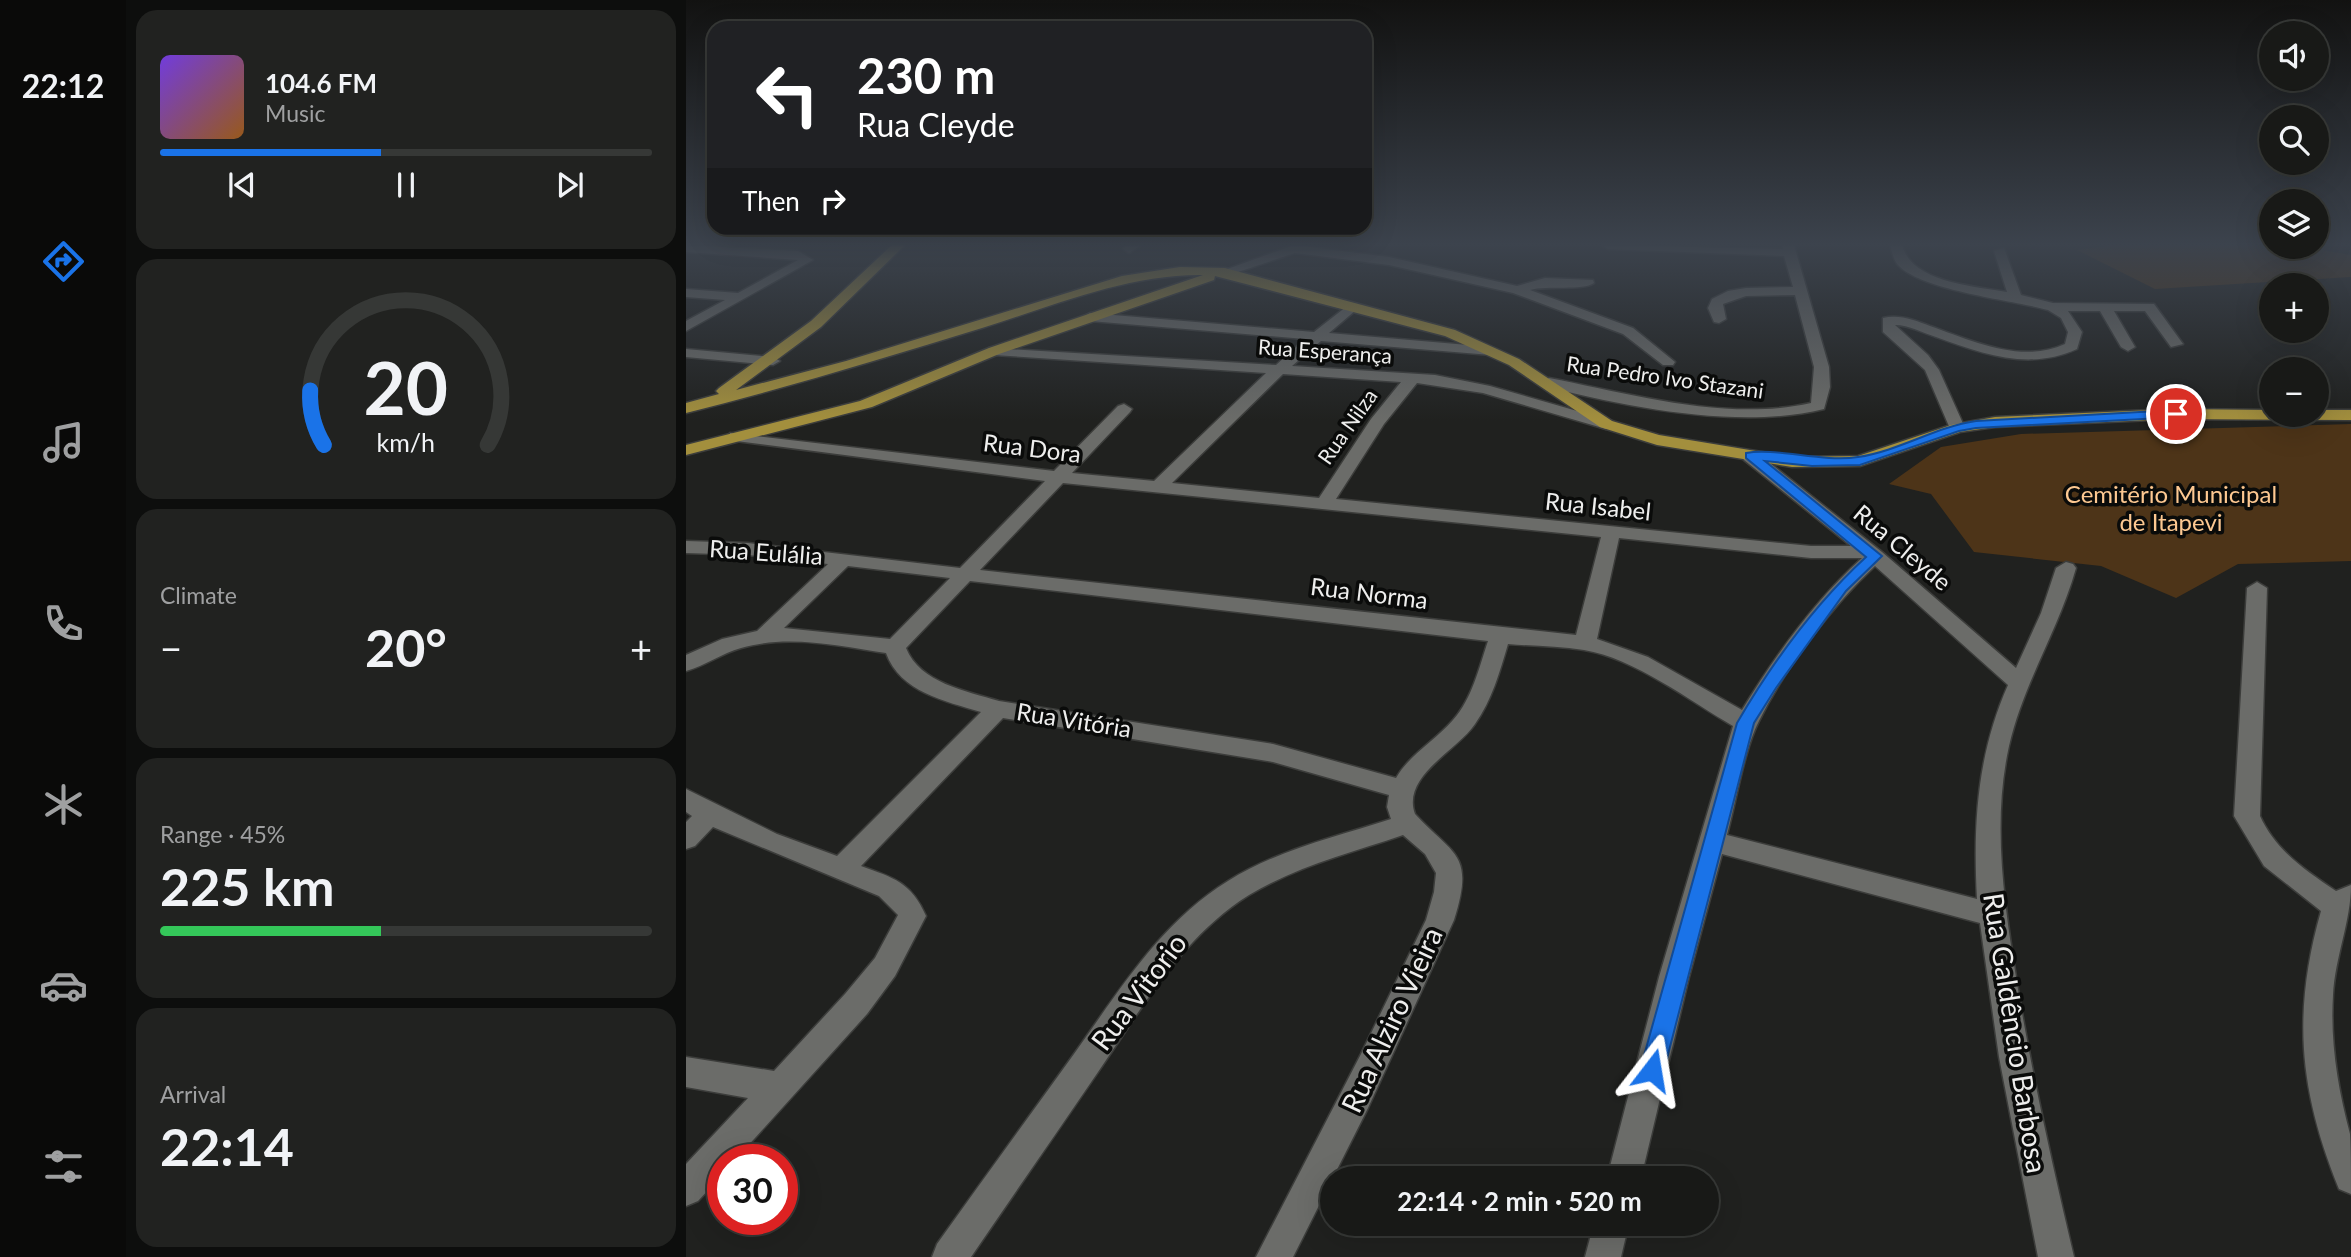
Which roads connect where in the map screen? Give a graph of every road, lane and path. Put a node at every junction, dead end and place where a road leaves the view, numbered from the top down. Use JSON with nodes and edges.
{"nodes":[{"id":1,"x":730,"y":304,"type":"edge"},
{"id":2,"x":838,"y":304,"type":"edge"},
{"id":3,"x":1044,"y":304,"type":"edge"},
{"id":4,"x":1130,"y":304,"type":"edge"},
{"id":5,"x":1339,"y":304,"type":"edge"},
{"id":6,"x":1554,"y":304,"type":"edge"},
{"id":7,"x":1716,"y":304,"type":"edge"},
{"id":8,"x":1806,"y":304,"type":"edge"},
{"id":9,"x":2041,"y":304,"type":"edge"},
{"id":10,"x":2104,"y":306,"type":"junction"},
{"id":11,"x":1351,"y":307,"type":"junction"},
{"id":12,"x":2053,"y":307,"type":"junction"},
{"id":13,"x":1090,"y":317,"type":"junction"},
{"id":14,"x":1719,"y":318,"type":"dead end"},
{"id":15,"x":686,"y":327,"type":"edge"},
{"id":16,"x":1314,"y":337,"type":"junction"},
{"id":17,"x":2176,"y":344,"type":"dead end"},
{"id":18,"x":2128,"y":346,"type":"dead end"},
{"id":19,"x":994,"y":351,"type":"junction"},
{"id":20,"x":1491,"y":351,"type":"junction"},
{"id":21,"x":686,"y":353,"type":"edge"},
{"id":22,"x":773,"y":360,"type":"junction"},
{"id":23,"x":1668,"y":362,"type":"dead end"},
{"id":24,"x":1278,"y":370,"type":"junction"},
{"id":25,"x":798,"y":378,"type":"junction"},
{"id":26,"x":1413,"y":378,"type":"junction"},
{"id":27,"x":1549,"y":383,"type":"junction"},
{"id":28,"x":704,"y":403,"type":"junction"},
{"id":29,"x":686,"y":408,"type":"edge"},
{"id":30,"x":1124,"y":409,"type":"dead end"},
{"id":31,"x":2351,"y":415,"type":"edge"},
{"id":32,"x":1606,"y":424,"type":"junction"},
{"id":33,"x":1957,"y":428,"type":"junction"},
{"id":34,"x":736,"y":436,"type":"junction"},
{"id":35,"x":717,"y":441,"type":"junction"},
{"id":36,"x":686,"y":444,"type":"edge"},
{"id":37,"x":686,"y":450,"type":"edge"},
{"id":38,"x":1750,"y":456,"type":"junction"},
{"id":39,"x":1058,"y":477,"type":"junction"},
{"id":40,"x":1159,"y":486,"type":"junction"},
{"id":41,"x":1323,"y":505,"type":"junction"},
{"id":42,"x":1611,"y":532,"type":"junction"},
{"id":43,"x":686,"y":547,"type":"edge"},
{"id":44,"x":1871,"y":554,"type":"junction"},
{"id":45,"x":845,"y":559,"type":"junction"},
{"id":46,"x":2066,"y":568,"type":"dead end"},
{"id":47,"x":967,"y":574,"type":"junction"},
{"id":48,"x":2257,"y":589,"type":"dead end"},
{"id":49,"x":764,"y":636,"type":"junction"},
{"id":50,"x":1500,"y":636,"type":"junction"},
{"id":51,"x":1586,"y":643,"type":"junction"},
{"id":52,"x":895,"y":647,"type":"junction"},
{"id":53,"x":686,"y":664,"type":"edge"},
{"id":54,"x":2018,"y":682,"type":"junction"},
{"id":55,"x":998,"y":709,"type":"junction"},
{"id":56,"x":1746,"y":723,"type":"junction"},
{"id":57,"x":1402,"y":789,"type":"junction"},
{"id":58,"x":686,"y":799,"type":"edge"},
{"id":59,"x":709,"y":814,"type":"junction"},
{"id":60,"x":1406,"y":824,"type":"junction"},
{"id":61,"x":686,"y":839,"type":"edge"},
{"id":62,"x":1714,"y":842,"type":"junction"},
{"id":63,"x":841,"y":869,"type":"junction"},
{"id":64,"x":2344,"y":901,"type":"edge"},
{"id":65,"x":1991,"y":914,"type":"junction"},
{"id":66,"x":686,"y":1072,"type":"edge"},
{"id":67,"x":779,"y":1087,"type":"junction"},
{"id":68,"x":1627,"y":1166,"type":"edge"},
{"id":69,"x":2351,"y":1177,"type":"edge"},
{"id":70,"x":686,"y":1189,"type":"edge"},
{"id":71,"x":1609,"y":1236,"type":"edge"},
{"id":72,"x":950,"y":1257,"type":"edge"},
{"id":73,"x":1274,"y":1257,"type":"edge"},
{"id":74,"x":1603,"y":1257,"type":"edge"},
{"id":75,"x":2056,"y":1257,"type":"edge"}],
"edges":[{"from":1,"to":15,"type":"street"},
{"from":2,"to":22,"type":"main road"},
{"from":3,"to":25,"type":"main road"},
{"from":4,"to":13,"type":"main road"},
{"from":5,"to":11,"type":"main road"},
{"from":6,"to":23,"type":"street"},
{"from":7,"to":14,"type":"street"},
{"from":8,"to":27,"type":"street","name":"Rua Pedro Ivo Stazani"},
{"from":9,"to":12,"type":"street"},
{"from":10,"to":12,"type":"street"},
{"from":10,"to":17,"type":"street"},
{"from":10,"to":18,"type":"street"},
{"from":11,"to":16,"type":"street"},
{"from":11,"to":20,"type":"main road"},
{"from":12,"to":33,"type":"street"},
{"from":13,"to":16,"type":"street"},
{"from":13,"to":19,"type":"main road"},
{"from":16,"to":20,"type":"street"},
{"from":16,"to":24,"type":"street"},
{"from":19,"to":24,"type":"street","name":"Rua Esperança"},
{"from":19,"to":34,"type":"main road"},
{"from":20,"to":27,"type":"main road"},
{"from":21,"to":22,"type":"street"},
{"from":22,"to":25,"type":"main road"},
{"from":22,"to":28,"type":"main road"},
{"from":24,"to":26,"type":"street","name":"Rua Esperança"},
{"from":24,"to":40,"type":"street"},
{"from":25,"to":28,"type":"main road"},
{"from":26,"to":32,"type":"street","name":"Rua Esperança"},
{"from":26,"to":41,"type":"street","name":"Rua Nilza"},
{"from":27,"to":32,"type":"main road"},
{"from":28,"to":29,"type":"main road"},
{"from":30,"to":39,"type":"street"},
{"from":31,"to":33,"type":"main road"},
{"from":32,"to":38,"type":"main road"},
{"from":33,"to":38,"type":"main road"},
{"from":34,"to":35,"type":"main road"},
{"from":34,"to":39,"type":"street","name":"Rua Dora"},
{"from":35,"to":36,"type":"street"},
{"from":35,"to":37,"type":"main road"},
{"from":38,"to":44,"type":"street","name":"Rua Cleyde"},
{"from":39,"to":40,"type":"street","name":"Rua Dora"},
{"from":39,"to":47,"type":"street"},
{"from":40,"to":41,"type":"street","name":"Rua Dora"},
{"from":41,"to":42,"type":"street","name":"Rua Isabel"},
{"from":42,"to":44,"type":"street","name":"Rua Isabel"},
{"from":42,"to":51,"type":"street"},
{"from":43,"to":45,"type":"street","name":"Rua Eulália"},
{"from":44,"to":54,"type":"street","name":"Rua Cleyde"},
{"from":44,"to":56,"type":"street"},
{"from":45,"to":47,"type":"street","name":"Rua Eulália"},
{"from":45,"to":49,"type":"street"},
{"from":46,"to":54,"type":"street","name":"Rua Galdêncio Barbosa"},
{"from":47,"to":50,"type":"street","name":"Rua Norma"},
{"from":47,"to":52,"type":"street"},
{"from":48,"to":64,"type":"street"},
{"from":49,"to":52,"type":"street"},
{"from":49,"to":53,"type":"street"},
{"from":50,"to":51,"type":"street","name":"Rua Norma"},
{"from":50,"to":57,"type":"street"},
{"from":51,"to":56,"type":"street","name":"Rua Norma"},
{"from":52,"to":55,"type":"street","name":"Rua Vitória"},
{"from":54,"to":65,"type":"street","name":"Rua Galdêncio Barbosa"},
{"from":55,"to":57,"type":"street","name":"Rua Vitória"},
{"from":55,"to":63,"type":"street"},
{"from":56,"to":62,"type":"street"},
{"from":57,"to":60,"type":"street"},
{"from":58,"to":59,"type":"street"},
{"from":59,"to":61,"type":"street"},
{"from":59,"to":63,"type":"street"},
{"from":60,"to":72,"type":"street","name":"Rua Vitorio"},
{"from":60,"to":73,"type":"street","name":"Rua Alziro Vieira"},
{"from":62,"to":65,"type":"street"},
{"from":62,"to":68,"type":"street"},
{"from":63,"to":67,"type":"street"},
{"from":64,"to":69,"type":"street"},
{"from":65,"to":75,"type":"street","name":"Rua Galdêncio Barbosa"},
{"from":66,"to":67,"type":"street"},
{"from":67,"to":70,"type":"street"},
{"from":71,"to":74,"type":"street"}]}
